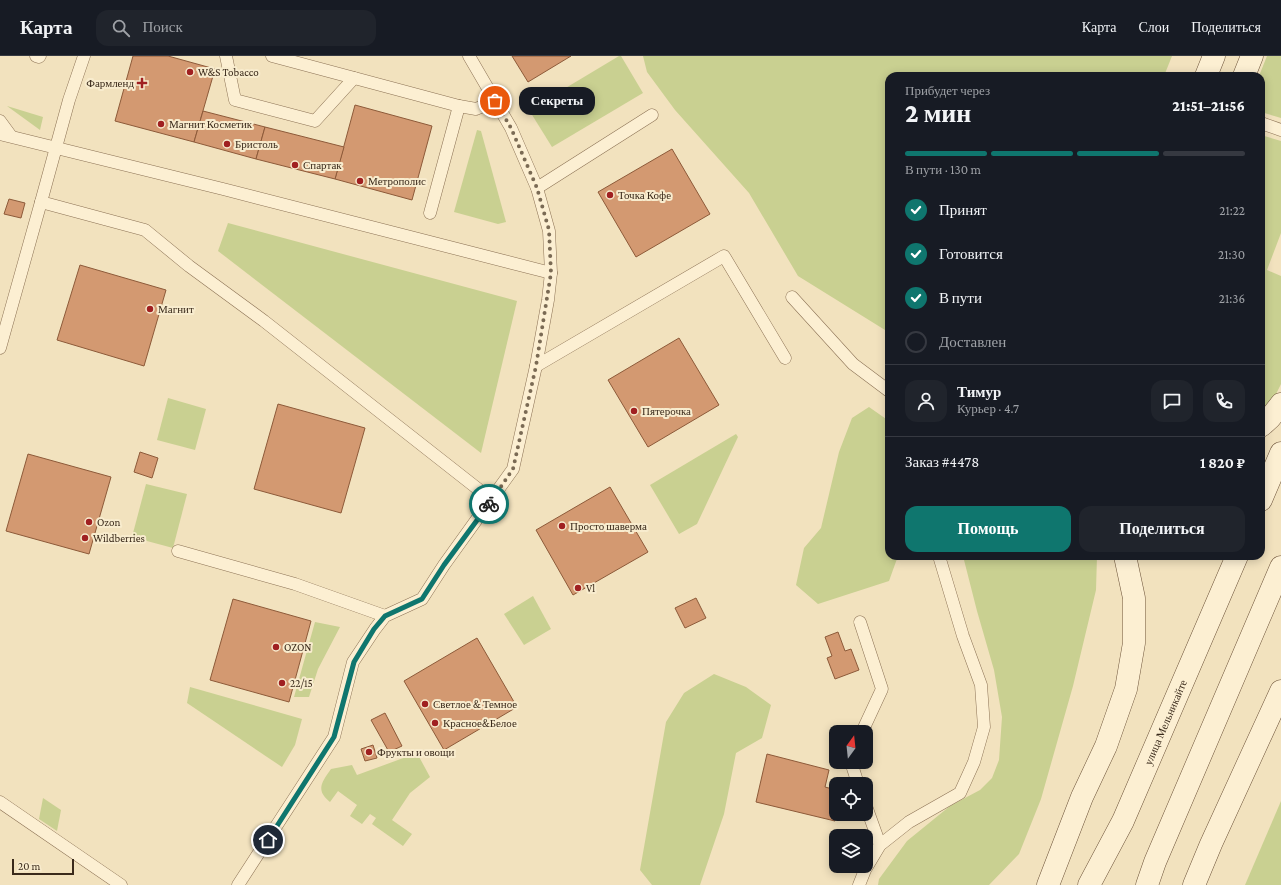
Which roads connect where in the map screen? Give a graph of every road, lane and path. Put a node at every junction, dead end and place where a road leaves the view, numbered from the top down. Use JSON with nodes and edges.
{"nodes":[{"id":1,"x":36,"y":56,"type":"edge"},
{"id":2,"x":40,"y":56,"type":"edge"},
{"id":3,"x":84,"y":56,"type":"edge"},
{"id":4,"x":226,"y":56,"type":"edge"},
{"id":5,"x":272,"y":56,"type":"edge"},
{"id":6,"x":469,"y":56,"type":"edge"},
{"id":7,"x":1214,"y":56,"type":"edge"},
{"id":8,"x":1252,"y":56,"type":"edge"},
{"id":9,"x":1208,"y":72,"type":"edge"},
{"id":10,"x":1246,"y":72,"type":"edge"},
{"id":11,"x":354,"y":78,"type":"junction"},
{"id":12,"x":495,"y":101,"type":"junction"},
{"id":13,"x":459,"y":106,"type":"junction"},
{"id":14,"x":652,"y":115,"type":"dead end"},
{"id":15,"x":0,"y":120,"type":"edge"},
{"id":16,"x":1265,"y":124,"type":"edge"},
{"id":17,"x":1281,"y":130,"type":"edge"},
{"id":18,"x":6,"y":135,"type":"edge"},
{"id":19,"x":56,"y":148,"type":"junction"},
{"id":20,"x":537,"y":188,"type":"junction"},
{"id":21,"x":41,"y":202,"type":"junction"},
{"id":22,"x":430,"y":213,"type":"dead end"},
{"id":23,"x":551,"y":273,"type":"junction"},
{"id":24,"x":792,"y":297,"type":"dead end"},
{"id":25,"x":0,"y":348,"type":"edge"},
{"id":26,"x":785,"y":358,"type":"dead end"},
{"id":27,"x":536,"y":366,"type":"junction"},
{"id":28,"x":885,"y":388,"type":"edge"},
{"id":29,"x":1281,"y":404,"type":"edge"},
{"id":30,"x":1265,"y":422,"type":"edge"},
{"id":31,"x":1281,"y":453,"type":"edge"},
{"id":32,"x":1265,"y":491,"type":"edge"},
{"id":33,"x":492,"y":500,"type":"junction"},
{"id":34,"x":178,"y":551,"type":"dead end"},
{"id":35,"x":939,"y":560,"type":"edge"},
{"id":36,"x":1126,"y":560,"type":"edge"},
{"id":37,"x":1235,"y":560,"type":"edge"},
{"id":38,"x":1281,"y":567,"type":"edge"},
{"id":39,"x":385,"y":616,"type":"junction"},
{"id":40,"x":860,"y":622,"type":"dead end"},
{"id":41,"x":1281,"y":691,"type":"edge"},
{"id":42,"x":865,"y":725,"type":"edge"},
{"id":43,"x":1082,"y":797,"type":"junction"},
{"id":44,"x":0,"y":802,"type":"edge"},
{"id":45,"x":871,"y":821,"type":"edge"},
{"id":46,"x":880,"y":845,"type":"junction"},
{"id":47,"x":121,"y":885,"type":"edge"},
{"id":48,"x":238,"y":885,"type":"edge"},
{"id":49,"x":859,"y":885,"type":"edge"},
{"id":50,"x":1038,"y":885,"type":"edge"},
{"id":51,"x":1048,"y":885,"type":"edge"},
{"id":52,"x":1089,"y":885,"type":"edge"},
{"id":53,"x":1147,"y":885,"type":"edge"},
{"id":54,"x":1194,"y":885,"type":"edge"}],
"edges":[{"from":1,"to":2,"type":"lane"},
{"from":3,"to":19,"type":"lane"},
{"from":4,"to":11,"type":"lane"},
{"from":5,"to":11,"type":"lane"},
{"from":6,"to":12,"type":"lane"},
{"from":7,"to":9,"type":"main road"},
{"from":8,"to":10,"type":"main road"},
{"from":11,"to":13,"type":"lane"},
{"from":12,"to":13,"type":"lane"},
{"from":12,"to":20,"type":"lane"},
{"from":13,"to":22,"type":"lane"},
{"from":14,"to":20,"type":"lane"},
{"from":15,"to":18,"type":"lane"},
{"from":16,"to":17,"type":"lane"},
{"from":18,"to":19,"type":"lane"},
{"from":19,"to":21,"type":"lane"},
{"from":19,"to":23,"type":"lane"},
{"from":20,"to":23,"type":"lane"},
{"from":21,"to":25,"type":"lane"},
{"from":21,"to":33,"type":"lane"},
{"from":23,"to":27,"type":"lane"},
{"from":24,"to":28,"type":"lane"},
{"from":26,"to":27,"type":"lane"},
{"from":27,"to":33,"type":"lane"},
{"from":29,"to":30,"type":"main road"},
{"from":31,"to":32,"type":"main road"},
{"from":33,"to":39,"type":"lane"},
{"from":34,"to":39,"type":"lane"},
{"from":35,"to":46,"type":"lane"},
{"from":36,"to":43,"type":"main road"},
{"from":37,"to":52,"type":"main road","name":"улица Мельникайте"},
{"from":38,"to":53,"type":"main road"},
{"from":39,"to":48,"type":"lane"},
{"from":40,"to":42,"type":"lane"},
{"from":41,"to":54,"type":"main road"},
{"from":43,"to":50,"type":"lane"},
{"from":43,"to":51,"type":"main road"},
{"from":44,"to":47,"type":"lane"},
{"from":45,"to":46,"type":"lane"},
{"from":46,"to":49,"type":"lane"}]}
